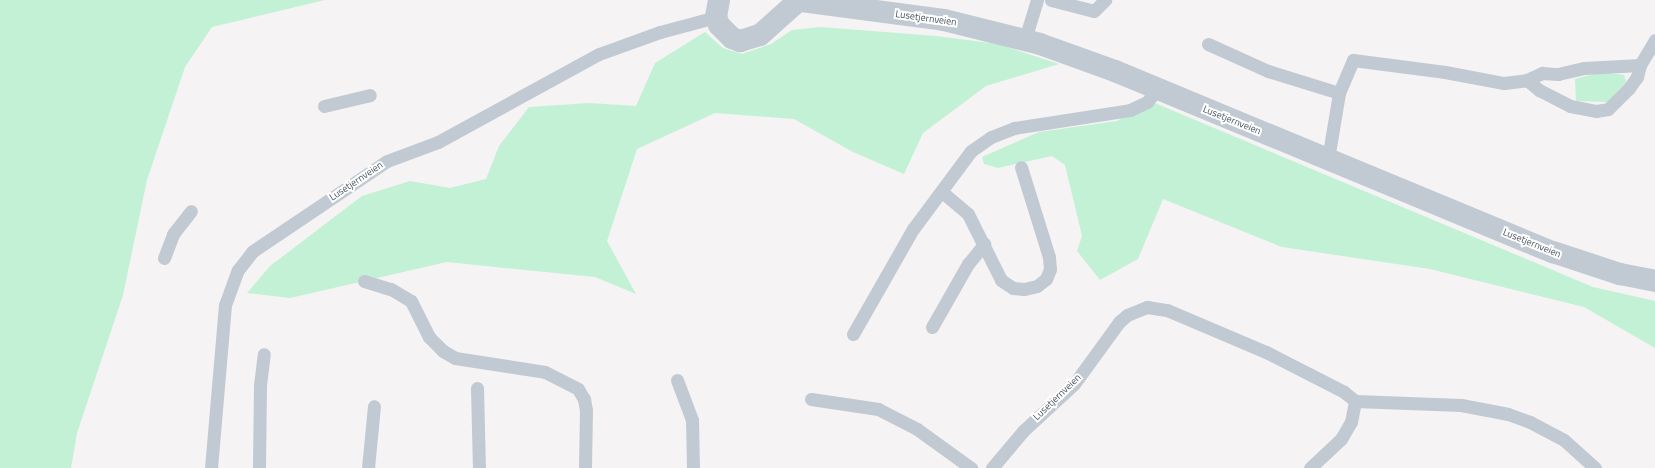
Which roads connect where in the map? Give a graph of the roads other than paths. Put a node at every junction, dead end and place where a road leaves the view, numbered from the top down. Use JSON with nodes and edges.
{"nodes":[{"id":1,"x":796,"y":0,"type":"edge"},
{"id":2,"x":1037,"y":0,"type":"edge"},
{"id":3,"x":1051,"y":0,"type":"edge"},
{"id":4,"x":1105,"y":0,"type":"edge"},
{"id":5,"x":718,"y":8,"type":"edge"},
{"id":6,"x":1024,"y":39,"type":"junction"},
{"id":7,"x":1655,"y":40,"type":"edge"},
{"id":8,"x":1208,"y":44,"type":"dead end"},
{"id":9,"x":1640,"y":65,"type":"junction"},
{"id":10,"x":1527,"y":80,"type":"junction"},
{"id":11,"x":1158,"y":89,"type":"junction"},
{"id":12,"x":1339,"y":93,"type":"junction"},
{"id":13,"x":370,"y":95,"type":"dead end"},
{"id":14,"x":324,"y":106,"type":"dead end"},
{"id":15,"x":1328,"y":159,"type":"junction"},
{"id":16,"x":1021,"y":167,"type":"dead end"},
{"id":17,"x":942,"y":192,"type":"junction"},
{"id":18,"x":191,"y":211,"type":"dead end"},
{"id":19,"x":984,"y":244,"type":"junction"},
{"id":20,"x":164,"y":258,"type":"dead end"},
{"id":21,"x":364,"y":281,"type":"dead end"},
{"id":22,"x":1655,"y":281,"type":"edge"},
{"id":23,"x":932,"y":327,"type":"dead end"},
{"id":24,"x":853,"y":334,"type":"dead end"},
{"id":25,"x":264,"y":354,"type":"dead end"},
{"id":26,"x":677,"y":380,"type":"dead end"},
{"id":27,"x":477,"y":388,"type":"dead end"},
{"id":28,"x":811,"y":399,"type":"dead end"},
{"id":29,"x":1355,"y":401,"type":"junction"},
{"id":30,"x":374,"y":406,"type":"dead end"},
{"id":31,"x":211,"y":468,"type":"edge"},
{"id":32,"x":259,"y":468,"type":"edge"},
{"id":33,"x":368,"y":468,"type":"edge"},
{"id":34,"x":479,"y":468,"type":"edge"},
{"id":35,"x":585,"y":468,"type":"edge"},
{"id":36,"x":693,"y":468,"type":"edge"},
{"id":37,"x":971,"y":468,"type":"edge"},
{"id":38,"x":992,"y":468,"type":"edge"},
{"id":39,"x":1310,"y":468,"type":"edge"},
{"id":40,"x":1595,"y":468,"type":"edge"}],
"edges":[{"from":1,"to":5,"type":"street","name":"Lusetjernveien"},
{"from":1,"to":6,"type":"street","name":"Lusetjernveien"},
{"from":2,"to":6,"type":"lane"},
{"from":3,"to":4,"type":"lane"},
{"from":5,"to":31,"type":"lane","name":"Lusetjernveien"},
{"from":6,"to":11,"type":"street","name":"Lusetjernveien"},
{"from":7,"to":9,"type":"lane"},
{"from":8,"to":12,"type":"lane"},
{"from":9,"to":10,"type":"lane"},
{"from":9,"to":10,"type":"lane"},
{"from":10,"to":12,"type":"lane"},
{"from":11,"to":15,"type":"street","name":"Lusetjernveien"},
{"from":11,"to":17,"type":"lane"},
{"from":12,"to":15,"type":"lane"},
{"from":13,"to":14,"type":"lane"},
{"from":15,"to":22,"type":"street","name":"Lusetjernveien"},
{"from":16,"to":19,"type":"lane"},
{"from":17,"to":19,"type":"lane"},
{"from":17,"to":24,"type":"lane"},
{"from":18,"to":20,"type":"lane"},
{"from":19,"to":23,"type":"lane"},
{"from":21,"to":35,"type":"lane"},
{"from":25,"to":32,"type":"lane"},
{"from":26,"to":36,"type":"lane"},
{"from":27,"to":34,"type":"lane"},
{"from":28,"to":37,"type":"lane"},
{"from":29,"to":38,"type":"lane","name":"Lusetjernveien"},
{"from":29,"to":39,"type":"lane"},
{"from":29,"to":40,"type":"lane"},
{"from":30,"to":33,"type":"lane"}]}
